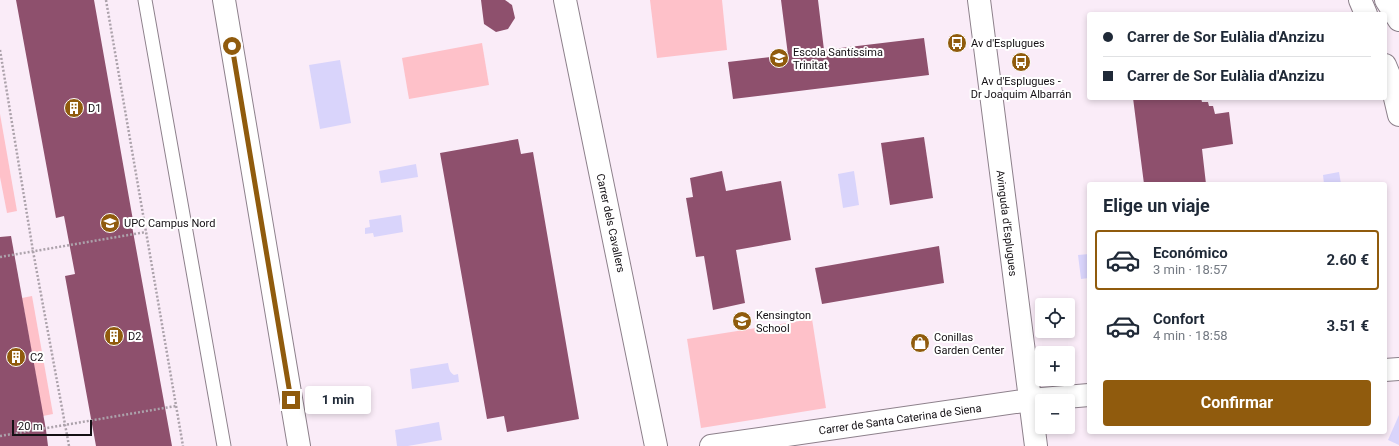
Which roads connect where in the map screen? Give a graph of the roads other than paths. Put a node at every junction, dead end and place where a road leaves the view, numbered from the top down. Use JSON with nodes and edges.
{"nodes":[{"id":1,"x":145,"y":0,"type":"edge"},
{"id":2,"x":224,"y":0,"type":"edge"},
{"id":3,"x":565,"y":0,"type":"edge"},
{"id":4,"x":979,"y":0,"type":"edge"},
{"id":5,"x":1360,"y":0,"type":"edge"},
{"id":6,"x":1386,"y":0,"type":"edge"},
{"id":7,"x":1365,"y":12,"type":"edge"},
{"id":8,"x":1399,"y":20,"type":"edge"},
{"id":9,"x":1387,"y":70,"type":"edge"},
{"id":10,"x":1399,"y":115,"type":"edge"},
{"id":11,"x":1399,"y":369,"type":"edge"},
{"id":12,"x":1387,"y":370,"type":"edge"},
{"id":13,"x":1087,"y":395,"type":"edge"},
{"id":14,"x":1030,"y":400,"type":"junction"},
{"id":15,"x":224,"y":446,"type":"edge"},
{"id":16,"x":299,"y":446,"type":"edge"},
{"id":17,"x":656,"y":446,"type":"edge"},
{"id":18,"x":711,"y":446,"type":"edge"},
{"id":19,"x":1036,"y":446,"type":"edge"}],
"edges":[{"from":1,"to":15,"type":"lane"},
{"from":2,"to":16,"type":"main road"},
{"from":3,"to":17,"type":"main road","name":"Carrer dels Cavallers"},
{"from":4,"to":14,"type":"main road","name":"Avinguda d'Esplugues"},
{"from":5,"to":7,"type":"main road"},
{"from":6,"to":8,"type":"main road"},
{"from":9,"to":10,"type":"main road"},
{"from":11,"to":12,"type":"main road"},
{"from":13,"to":14,"type":"main road","name":"Carrer de Santa Caterina de Siena"},
{"from":14,"to":18,"type":"main road","name":"Carrer de Santa Caterina de Siena"},
{"from":14,"to":19,"type":"main road","name":"Avinguda d'Esplugues"}]}
